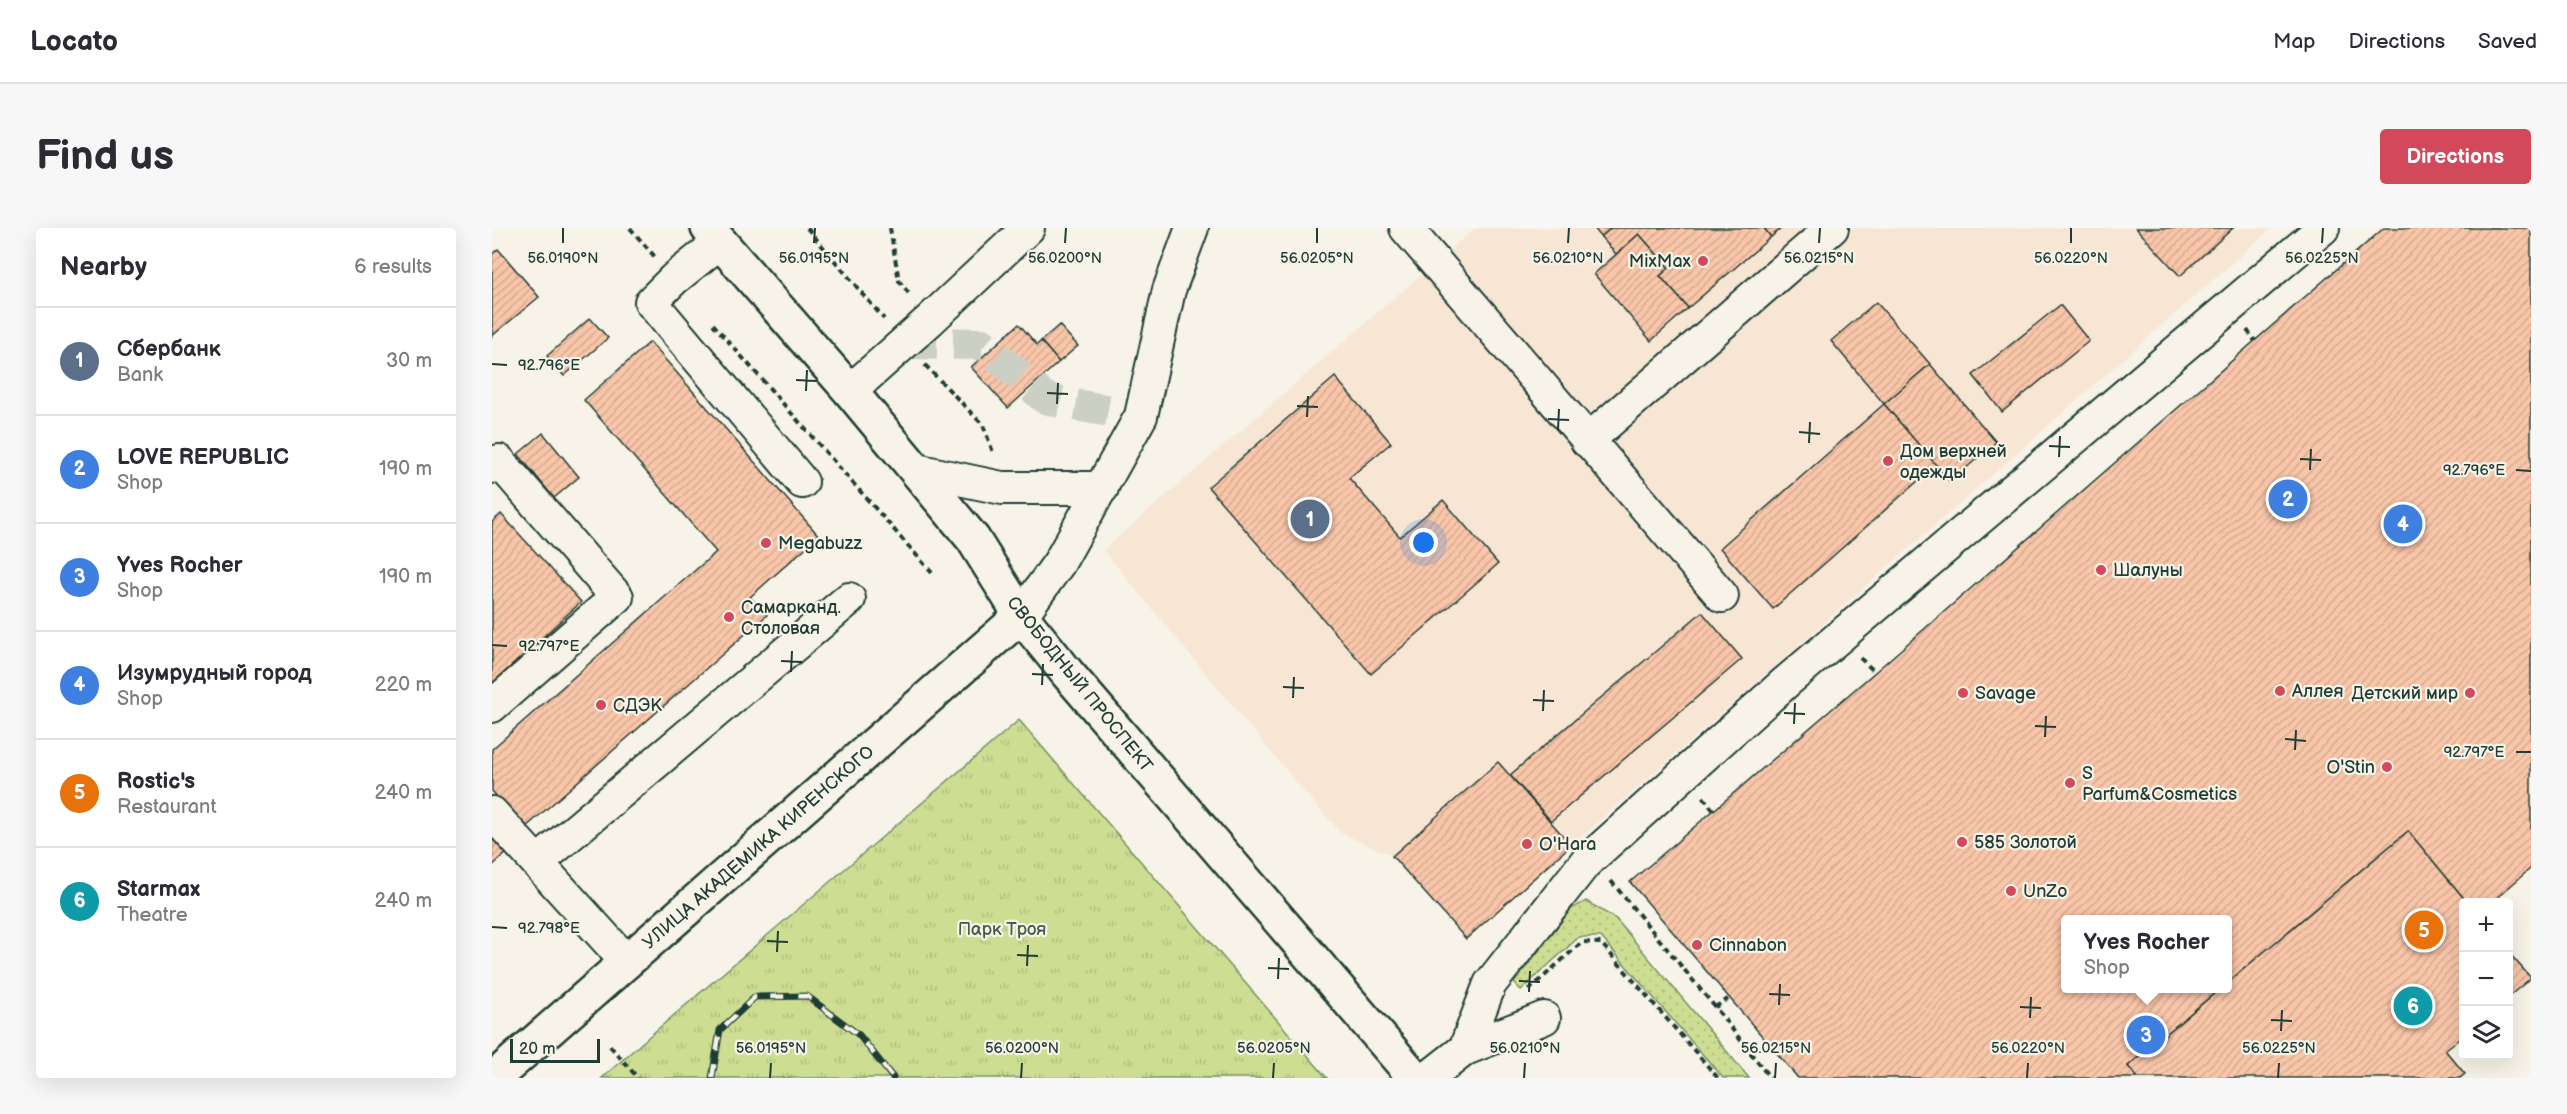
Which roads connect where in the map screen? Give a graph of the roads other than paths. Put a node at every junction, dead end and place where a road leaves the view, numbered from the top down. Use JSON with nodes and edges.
{"nodes":[{"id":1,"x":1028,"y":228,"type":"edge"},
{"id":2,"x":1192,"y":228,"type":"edge"},
{"id":3,"x":1406,"y":228,"type":"edge"},
{"id":4,"x":1832,"y":228,"type":"edge"},
{"id":5,"x":2323,"y":228,"type":"edge"},
{"id":6,"x":714,"y":235,"type":"edge"},
{"id":7,"x":850,"y":391,"type":"junction"},
{"id":8,"x":1587,"y":441,"type":"junction"},
{"id":9,"x":492,"y":467,"type":"edge"},
{"id":10,"x":916,"y":470,"type":"junction"},
{"id":11,"x":802,"y":482,"type":"dead end"},
{"id":12,"x":1102,"y":489,"type":"junction"},
{"id":13,"x":1722,"y":596,"type":"dead end"},
{"id":14,"x":849,"y":599,"type":"dead end"},
{"id":15,"x":1020,"y":616,"type":"junction"},
{"id":16,"x":492,"y":706,"type":"edge"},
{"id":17,"x":492,"y":813,"type":"edge"},
{"id":18,"x":538,"y":862,"type":"junction"},
{"id":19,"x":627,"y":962,"type":"junction"},
{"id":20,"x":1544,"y":1018,"type":"dead end"},
{"id":21,"x":1465,"y":1049,"type":"junction"},
{"id":22,"x":495,"y":1078,"type":"edge"},
{"id":23,"x":1415,"y":1078,"type":"edge"},
{"id":24,"x":1428,"y":1078,"type":"edge"}],
"edges":[{"from":1,"to":7,"type":"street"},
{"from":2,"to":12,"type":"street"},
{"from":3,"to":8,"type":"street"},
{"from":4,"to":8,"type":"street"},
{"from":5,"to":21,"type":"street"},
{"from":6,"to":7,"type":"main road","name":"СВОБОДНЫЙ ПРОСПЕКТ"},
{"from":6,"to":11,"type":"street"},
{"from":7,"to":10,"type":"main road","name":"СВОБОДНЫЙ ПРОСПЕКТ"},
{"from":8,"to":13,"type":"street"},
{"from":9,"to":16,"type":"street"},
{"from":10,"to":12,"type":"street"},
{"from":10,"to":15,"type":"main road","name":"СВОБОДНЫЙ ПРОСПЕКТ"},
{"from":12,"to":15,"type":"street"},
{"from":14,"to":18,"type":"street"},
{"from":15,"to":19,"type":"main road","name":"УЛИЦА АКАДЕМИКА КИРЕНСКОГО"},
{"from":15,"to":23,"type":"main road","name":"СВОБОДНЫЙ ПРОСПЕКТ"},
{"from":17,"to":18,"type":"street"},
{"from":18,"to":19,"type":"street"},
{"from":19,"to":22,"type":"main road","name":"УЛИЦА АКАДЕМИКА КИРЕНСКОГО"},
{"from":20,"to":21,"type":"street"},
{"from":21,"to":24,"type":"street"}]}
